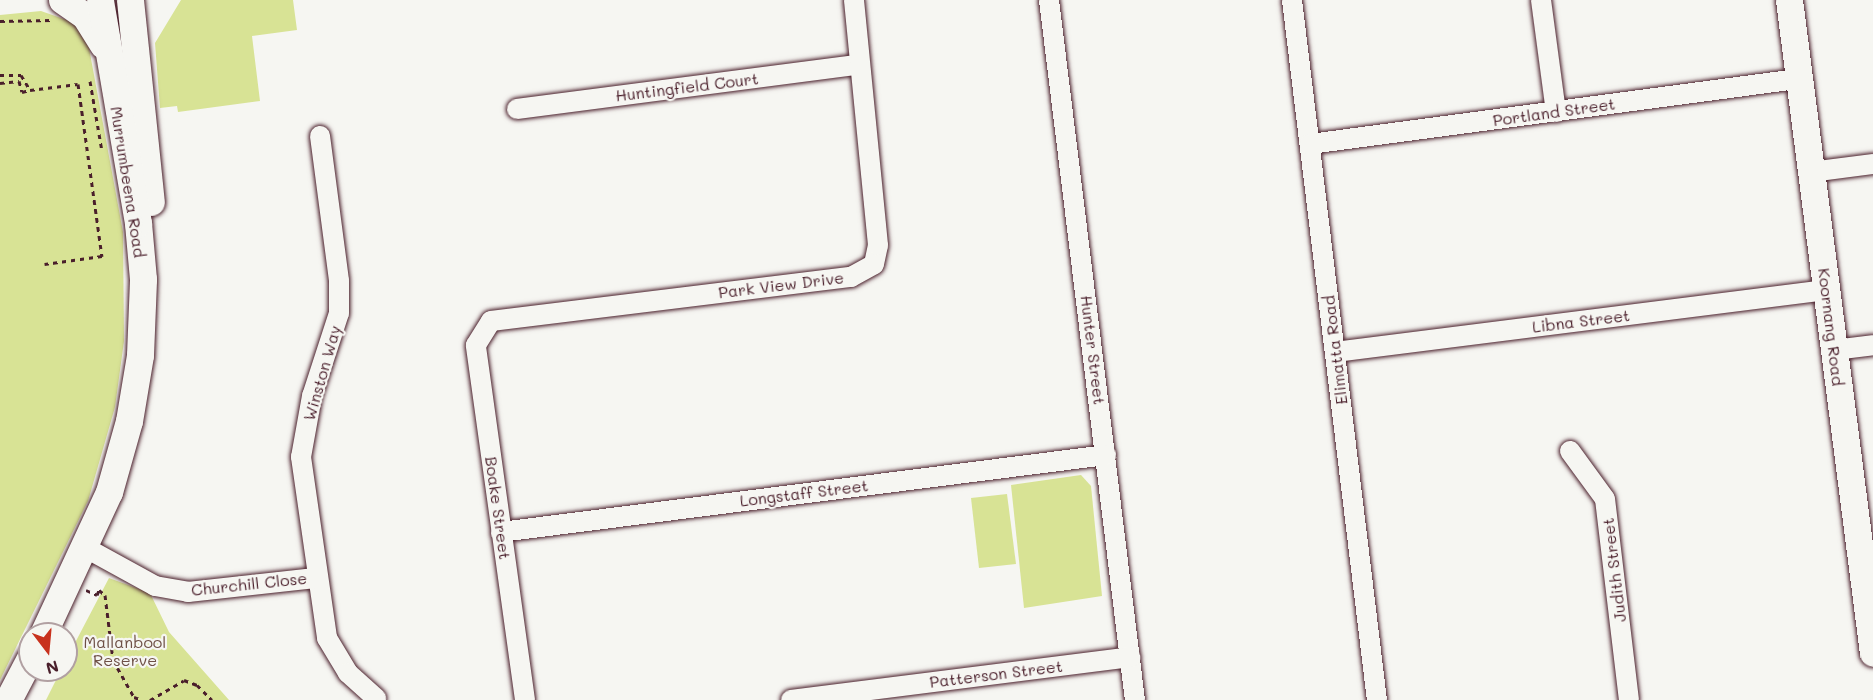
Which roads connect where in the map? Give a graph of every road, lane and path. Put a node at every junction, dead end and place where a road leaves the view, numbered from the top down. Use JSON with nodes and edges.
{"nodes":[{"id":1,"x":100,"y":0,"type":"edge"},
{"id":2,"x":130,"y":0,"type":"edge"},
{"id":3,"x":149,"y":0,"type":"edge"},
{"id":4,"x":854,"y":0,"type":"edge"},
{"id":5,"x":1049,"y":0,"type":"edge"},
{"id":6,"x":1292,"y":0,"type":"edge"},
{"id":7,"x":1541,"y":0,"type":"edge"},
{"id":8,"x":1789,"y":0,"type":"edge"},
{"id":9,"x":59,"y":11,"type":"edge"},
{"id":10,"x":0,"y":21,"type":"edge"},
{"id":11,"x":133,"y":32,"type":"junction"},
{"id":12,"x":107,"y":51,"type":"junction"},
{"id":13,"x":858,"y":65,"type":"junction"},
{"id":14,"x":90,"y":73,"type":"dead end"},
{"id":15,"x":0,"y":75,"type":"edge"},
{"id":16,"x":1799,"y":79,"type":"junction"},
{"id":17,"x":0,"y":83,"type":"edge"},
{"id":18,"x":30,"y":90,"type":"junction"},
{"id":19,"x":517,"y":109,"type":"dead end"},
{"id":20,"x":1556,"y":112,"type":"junction"},
{"id":21,"x":320,"y":136,"type":"dead end"},
{"id":22,"x":1310,"y":144,"type":"junction"},
{"id":23,"x":104,"y":158,"type":"dead end"},
{"id":24,"x":1873,"y":164,"type":"edge"},
{"id":25,"x":1811,"y":172,"type":"junction"},
{"id":26,"x":45,"y":264,"type":"dead end"},
{"id":27,"x":1826,"y":290,"type":"junction"},
{"id":28,"x":491,"y":321,"type":"joint"},
{"id":29,"x":1873,"y":345,"type":"edge"},
{"id":30,"x":1834,"y":350,"type":"junction"},
{"id":31,"x":1335,"y":352,"type":"junction"},
{"id":32,"x":1570,"y":451,"type":"dead end"},
{"id":33,"x":1106,"y":455,"type":"junction"},
{"id":34,"x":501,"y":532,"type":"junction"},
{"id":35,"x":1866,"y":543,"type":"edge"},
{"id":36,"x":92,"y":551,"type":"junction"},
{"id":37,"x":315,"y":578,"type":"junction"},
{"id":38,"x":82,"y":588,"type":"junction"},
{"id":39,"x":50,"y":622,"type":"edge"},
{"id":40,"x":66,"y":622,"type":"edge"},
{"id":41,"x":1873,"y":653,"type":"edge"},
{"id":42,"x":1130,"y":657,"type":"junction"},
{"id":43,"x":18,"y":681,"type":"edge"},
{"id":44,"x":36,"y":682,"type":"edge"},
{"id":45,"x":376,"y":698,"type":"dead end"},
{"id":46,"x":8,"y":700,"type":"edge"},
{"id":47,"x":26,"y":700,"type":"edge"},
{"id":48,"x":142,"y":700,"type":"edge"},
{"id":49,"x":150,"y":700,"type":"edge"},
{"id":50,"x":212,"y":700,"type":"edge"},
{"id":51,"x":525,"y":700,"type":"edge"},
{"id":52,"x":791,"y":700,"type":"edge"},
{"id":53,"x":1135,"y":700,"type":"edge"},
{"id":54,"x":1377,"y":700,"type":"edge"},
{"id":55,"x":1629,"y":700,"type":"edge"}],
"edges":[{"from":1,"to":12,"type":"main road","name":"Murrumbeena Road"},
{"from":2,"to":11,"type":"main road","name":"Murrumbeena Road"},
{"from":3,"to":11,"type":"main road"},
{"from":4,"to":13,"type":"street","name":"Park View Drive"},
{"from":5,"to":33,"type":"street","name":"Hunter Street"},
{"from":6,"to":22,"type":"street","name":"Elimatta Road"},
{"from":7,"to":20,"type":"street"},
{"from":8,"to":16,"type":"main road","name":"Koornang Road"},
{"from":9,"to":10,"type":"path"},
{"from":9,"to":12,"type":"main road"},
{"from":11,"to":36,"type":"main road","name":"Murrumbeena Road"},
{"from":12,"to":36,"type":"main road","name":"Murrumbeena Road"},
{"from":13,"to":19,"type":"street","name":"Huntingfield Court"},
{"from":13,"to":28,"type":"street","name":"Park View Drive"},
{"from":14,"to":23,"type":"path"},
{"from":15,"to":18,"type":"path"},
{"from":16,"to":20,"type":"street","name":"Portland Street"},
{"from":16,"to":25,"type":"main road","name":"Koornang Road"},
{"from":17,"to":18,"type":"path"},
{"from":18,"to":26,"type":"path"},
{"from":20,"to":22,"type":"street","name":"Portland Street"},
{"from":21,"to":37,"type":"street","name":"Winston Way"},
{"from":22,"to":31,"type":"street","name":"Elimatta Road"},
{"from":24,"to":25,"type":"street"},
{"from":25,"to":27,"type":"main road","name":"Koornang Road"},
{"from":27,"to":30,"type":"main road","name":"Koornang Road"},
{"from":27,"to":31,"type":"street","name":"Libna Street"},
{"from":28,"to":34,"type":"street","name":"Boake Street"},
{"from":29,"to":30,"type":"street"},
{"from":30,"to":35,"type":"main road","name":"Koornang Road"},
{"from":31,"to":54,"type":"street","name":"Elimatta Road"},
{"from":32,"to":55,"type":"street","name":"Judith Street"},
{"from":33,"to":34,"type":"street","name":"Longstaff Street"},
{"from":33,"to":42,"type":"street","name":"Hunter Street"},
{"from":34,"to":51,"type":"street","name":"Boake Street"},
{"from":35,"to":41,"type":"main road","name":"Koornang Road"},
{"from":36,"to":37,"type":"street","name":"Churchill Close"},
{"from":36,"to":38,"type":"main road","name":"Murrumbeena Road"},
{"from":36,"to":39,"type":"main road","name":"Murrumbeena Road"},
{"from":37,"to":45,"type":"street","name":"Winston Way"},
{"from":38,"to":40,"type":"main road","name":"Murrumbeena Road"},
{"from":38,"to":48,"type":"path"},
{"from":42,"to":52,"type":"street","name":"Patterson Street"},
{"from":42,"to":53,"type":"street","name":"Hunter Street"},
{"from":43,"to":46,"type":"main road"},
{"from":44,"to":47,"type":"main road"},
{"from":49,"to":50,"type":"path"}]}
